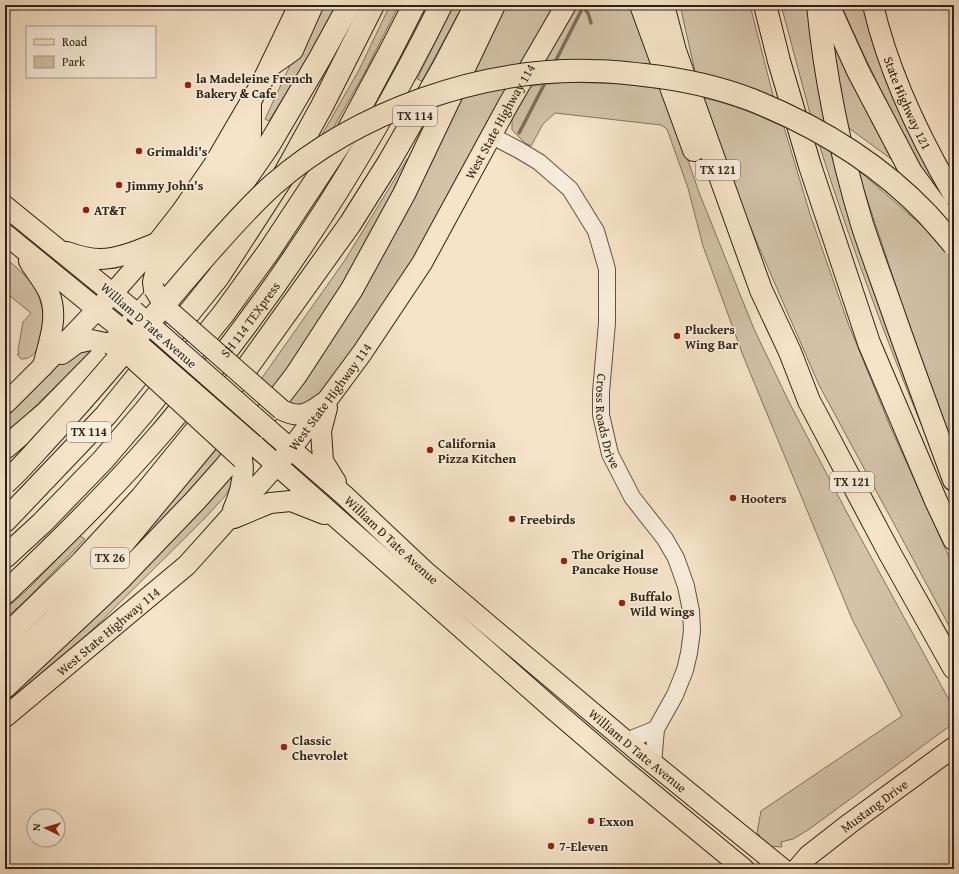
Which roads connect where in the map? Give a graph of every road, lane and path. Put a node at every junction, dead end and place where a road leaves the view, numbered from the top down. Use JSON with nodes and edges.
{"nodes":[{"id":1,"x":299,"y":5,"type":"edge"},
{"id":2,"x":312,"y":5,"type":"edge"},
{"id":3,"x":349,"y":5,"type":"edge"},
{"id":4,"x":373,"y":5,"type":"edge"},
{"id":5,"x":414,"y":5,"type":"edge"},
{"id":6,"x":441,"y":5,"type":"edge"},
{"id":7,"x":476,"y":5,"type":"edge"},
{"id":8,"x":494,"y":5,"type":"edge"},
{"id":9,"x":566,"y":5,"type":"edge"},
{"id":10,"x":641,"y":5,"type":"edge"},
{"id":11,"x":663,"y":5,"type":"edge"},
{"id":12,"x":765,"y":5,"type":"edge"},
{"id":13,"x":818,"y":5,"type":"edge"},
{"id":14,"x":873,"y":5,"type":"edge"},
{"id":15,"x":831,"y":12,"type":"edge"},
{"id":16,"x":272,"y":64,"type":"junction"},
{"id":17,"x":251,"y":101,"type":"junction"},
{"id":18,"x":492,"y":136,"type":"junction"},
{"id":19,"x":954,"y":196,"type":"edge"},
{"id":20,"x":5,"y":206,"type":"edge"},
{"id":21,"x":954,"y":231,"type":"edge"},
{"id":22,"x":5,"y":234,"type":"edge"},
{"id":23,"x":157,"y":243,"type":"junction"},
{"id":24,"x":954,"y":245,"type":"edge"},
{"id":25,"x":23,"y":249,"type":"junction"},
{"id":26,"x":58,"y":249,"type":"junction"},
{"id":27,"x":328,"y":254,"type":"junction"},
{"id":28,"x":760,"y":290,"type":"junction"},
{"id":29,"x":113,"y":293,"type":"junction"},
{"id":30,"x":96,"y":309,"type":"junction"},
{"id":31,"x":115,"y":336,"type":"junction"},
{"id":32,"x":168,"y":339,"type":"junction"},
{"id":33,"x":42,"y":368,"type":"junction"},
{"id":34,"x":330,"y":396,"type":"junction"},
{"id":35,"x":5,"y":404,"type":"edge"},
{"id":36,"x":5,"y":448,"type":"edge"},
{"id":37,"x":292,"y":449,"type":"junction"},
{"id":38,"x":248,"y":452,"type":"junction"},
{"id":39,"x":276,"y":464,"type":"junction"},
{"id":40,"x":954,"y":480,"type":"edge"},
{"id":41,"x":5,"y":483,"type":"edge"},
{"id":42,"x":5,"y":491,"type":"edge"},
{"id":43,"x":344,"y":495,"type":"junction"},
{"id":44,"x":228,"y":520,"type":"junction"},
{"id":45,"x":5,"y":521,"type":"edge"},
{"id":46,"x":339,"y":521,"type":"junction"},
{"id":47,"x":954,"y":539,"type":"edge"},
{"id":48,"x":5,"y":557,"type":"edge"},
{"id":49,"x":414,"y":587,"type":"junction"},
{"id":50,"x":5,"y":593,"type":"edge"},
{"id":51,"x":486,"y":623,"type":"junction"},
{"id":52,"x":5,"y":636,"type":"edge"},
{"id":53,"x":5,"y":667,"type":"edge"},
{"id":54,"x":954,"y":668,"type":"edge"},
{"id":55,"x":5,"y":687,"type":"edge"},
{"id":56,"x":5,"y":717,"type":"edge"},
{"id":57,"x":656,"y":729,"type":"junction"},
{"id":58,"x":581,"y":733,"type":"junction"},
{"id":59,"x":948,"y":752,"type":"edge"},
{"id":60,"x":640,"y":753,"type":"junction"},
{"id":61,"x":736,"y":865,"type":"edge"},
{"id":62,"x":783,"y":869,"type":"edge"},
{"id":63,"x":797,"y":869,"type":"edge"}],
"edges":[{"from":1,"to":16,"type":"main road"},
{"from":2,"to":16,"type":"highway"},
{"from":3,"to":36,"type":"highway"},
{"from":4,"to":32,"type":"highway","number":"TX 114"},
{"from":5,"to":48,"type":"highway","name":"SH 114 TEXpress"},
{"from":6,"to":50,"type":"highway","name":"SH 114 TEXpress"},
{"from":7,"to":27,"type":"highway","number":"TX 114"},
{"from":8,"to":55,"type":"highway"},
{"from":9,"to":18,"type":"main road","name":"West State Highway 114"},
{"from":10,"to":28,"type":"highway"},
{"from":11,"to":28,"type":"highway","number":"TX 121"},
{"from":12,"to":47,"type":"highway"},
{"from":13,"to":40,"type":"highway"},
{"from":14,"to":19,"type":"main road","name":"State Highway 121"},
{"from":15,"to":21,"type":"highway"},
{"from":16,"to":17,"type":"main road"},
{"from":17,"to":23,"type":"main road"},
{"from":17,"to":34,"type":"main road","bridge":true},
{"from":18,"to":34,"type":"main road","name":"West State Highway 114"},
{"from":18,"to":57,"type":"street","name":"Cross Roads Drive"},
{"from":20,"to":26,"type":"main road","name":"William D Tate Avenue"},
{"from":22,"to":25,"type":"main road","name":"William D Tate Avenue"},
{"from":23,"to":26,"type":"main road"},
{"from":23,"to":29,"type":"main road"},
{"from":24,"to":41,"type":"highway","bridge":true},
{"from":25,"to":30,"type":"main road","name":"William D Tate Avenue"},
{"from":25,"to":33,"type":"main road"},
{"from":26,"to":29,"type":"main road","name":"William D Tate Avenue"},
{"from":27,"to":52,"type":"highway","number":"TX 114"},
{"from":27,"to":53,"type":"highway","number":"TX 26"},
{"from":28,"to":54,"type":"highway","number":"TX 121"},
{"from":29,"to":30,"type":"main road"},
{"from":29,"to":37,"type":"main road","name":"William D Tate Avenue","bridge":true},
{"from":30,"to":31,"type":"main road","name":"William D Tate Avenue"},
{"from":30,"to":33,"type":"main road"},
{"from":31,"to":33,"type":"main road"},
{"from":31,"to":38,"type":"main road","name":"William D Tate Avenue","bridge":true},
{"from":32,"to":42,"type":"highway"},
{"from":32,"to":45,"type":"highway","number":"TX 114"},
{"from":33,"to":35,"type":"main road"},
{"from":34,"to":37,"type":"main road","name":"West State Highway 114"},
{"from":34,"to":43,"type":"main road"},
{"from":37,"to":39,"type":"main road","name":"West State Highway 114"},
{"from":37,"to":43,"type":"main road","name":"William D Tate Avenue"},
{"from":38,"to":39,"type":"main road","name":"William D Tate Avenue"},
{"from":38,"to":44,"type":"main road"},
{"from":39,"to":44,"type":"main road","name":"West State Highway 114"},
{"from":39,"to":46,"type":"main road","name":"William D Tate Avenue"},
{"from":43,"to":51,"type":"main road","name":"William D Tate Avenue"},
{"from":44,"to":46,"type":"main road"},
{"from":44,"to":56,"type":"main road","name":"West State Highway 114"},
{"from":46,"to":49,"type":"main road","name":"William D Tate Avenue"},
{"from":49,"to":51,"type":"main road"},
{"from":49,"to":58,"type":"main road","name":"William D Tate Avenue"},
{"from":51,"to":60,"type":"main road","name":"William D Tate Avenue"},
{"from":57,"to":60,"type":"street","name":"Cross Roads Drive"},
{"from":57,"to":60,"type":"street"},
{"from":58,"to":60,"type":"main road"},
{"from":58,"to":61,"type":"main road","name":"William D Tate Avenue"},
{"from":59,"to":63,"type":"main road","name":"Mustang Drive"},
{"from":60,"to":62,"type":"main road","name":"William D Tate Avenue"}]}
